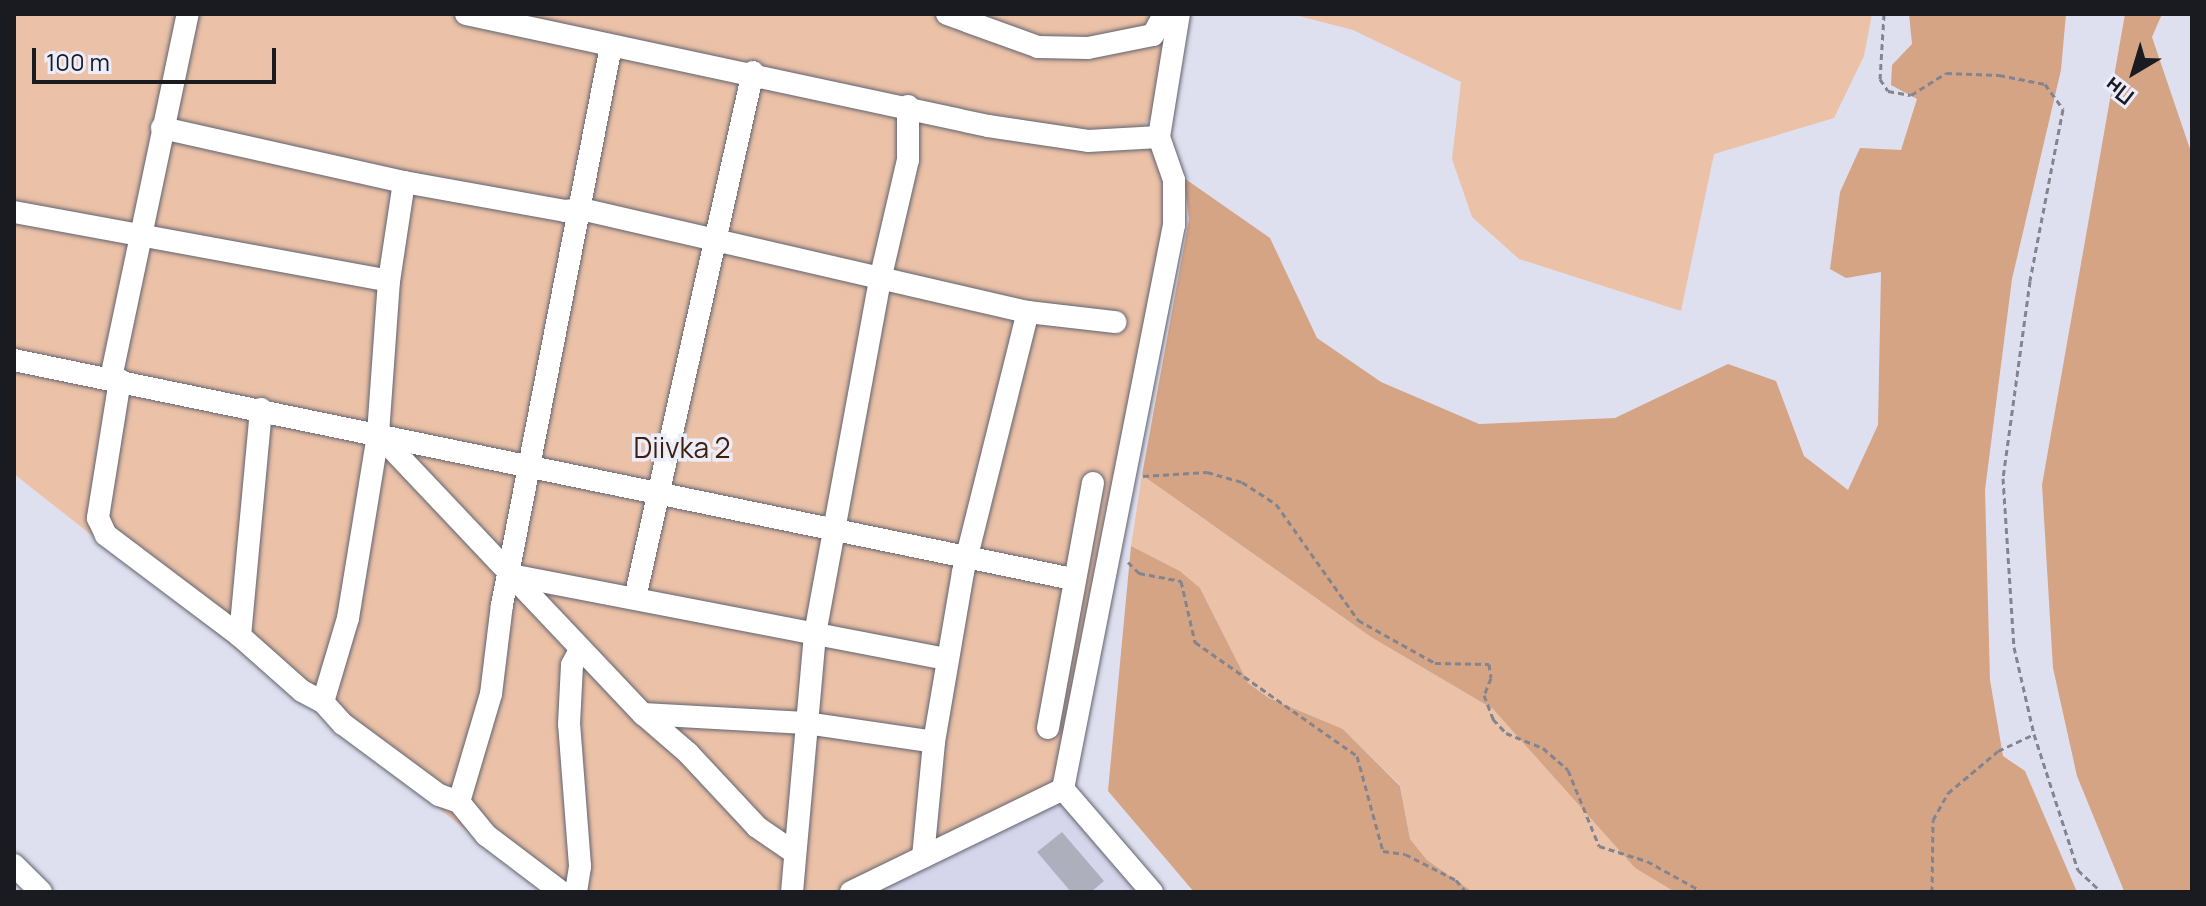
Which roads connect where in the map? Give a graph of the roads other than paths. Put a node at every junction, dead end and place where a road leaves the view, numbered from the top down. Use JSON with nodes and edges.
{"nodes":[{"id":1,"x":188,"y":14,"type":"edge"},
{"id":2,"x":466,"y":14,"type":"edge"},
{"id":3,"x":947,"y":14,"type":"edge"},
{"id":4,"x":1164,"y":14,"type":"edge"},
{"id":5,"x":1179,"y":14,"type":"edge"},
{"id":6,"x":611,"y":46,"type":"junction"},
{"id":7,"x":753,"y":72,"type":"junction"},
{"id":8,"x":908,"y":106,"type":"junction"},
{"id":9,"x":162,"y":128,"type":"junction"},
{"id":10,"x":1159,"y":137,"type":"junction"},
{"id":11,"x":404,"y":182,"type":"junction"},
{"id":12,"x":581,"y":209,"type":"junction"},
{"id":13,"x":14,"y":212,"type":"edge"},
{"id":14,"x":139,"y":235,"type":"junction"},
{"id":15,"x":715,"y":242,"type":"junction"},
{"id":16,"x":880,"y":280,"type":"junction"},
{"id":17,"x":389,"y":281,"type":"junction"},
{"id":18,"x":1028,"y":312,"type":"junction"},
{"id":19,"x":1115,"y":322,"type":"dead end"},
{"id":20,"x":14,"y":360,"type":"edge"},
{"id":21,"x":116,"y":379,"type":"junction"},
{"id":22,"x":261,"y":409,"type":"junction"},
{"id":23,"x":378,"y":434,"type":"junction"},
{"id":24,"x":528,"y":467,"type":"junction"},
{"id":25,"x":1093,"y":483,"type":"dead end"},
{"id":26,"x":661,"y":495,"type":"junction"},
{"id":27,"x":835,"y":530,"type":"junction"},
{"id":28,"x":970,"y":558,"type":"junction"},
{"id":29,"x":510,"y":575,"type":"junction"},
{"id":30,"x":1072,"y":579,"type":"junction"},
{"id":31,"x":635,"y":598,"type":"junction"},
{"id":32,"x":815,"y":634,"type":"junction"},
{"id":33,"x":240,"y":636,"type":"junction"},
{"id":34,"x":580,"y":650,"type":"junction"},
{"id":35,"x":947,"y":659,"type":"junction"},
{"id":36,"x":323,"y":702,"type":"junction"},
{"id":37,"x":643,"y":714,"type":"junction"},
{"id":38,"x":806,"y":723,"type":"junction"},
{"id":39,"x":1048,"y":728,"type":"dead end"},
{"id":40,"x":934,"y":742,"type":"junction"},
{"id":41,"x":1063,"y":789,"type":"junction"},
{"id":42,"x":459,"y":802,"type":"junction"},
{"id":43,"x":792,"y":851,"type":"junction"},
{"id":44,"x":923,"y":857,"type":"junction"},
{"id":45,"x":14,"y":865,"type":"edge"},
{"id":46,"x":41,"y":892,"type":"edge"},
{"id":47,"x":561,"y":892,"type":"edge"},
{"id":48,"x":576,"y":892,"type":"edge"},
{"id":49,"x":792,"y":892,"type":"edge"},
{"id":50,"x":851,"y":892,"type":"edge"},
{"id":51,"x":1152,"y":892,"type":"edge"}],
"edges":[{"from":1,"to":9,"type":"street"},
{"from":2,"to":6,"type":"street"},
{"from":3,"to":4,"type":"street"},
{"from":5,"to":10,"type":"street"},
{"from":6,"to":7,"type":"street"},
{"from":6,"to":12,"type":"street"},
{"from":7,"to":8,"type":"street"},
{"from":7,"to":15,"type":"street"},
{"from":8,"to":10,"type":"street"},
{"from":8,"to":16,"type":"street"},
{"from":9,"to":11,"type":"street"},
{"from":9,"to":14,"type":"street"},
{"from":10,"to":41,"type":"street"},
{"from":11,"to":12,"type":"street"},
{"from":11,"to":17,"type":"street"},
{"from":12,"to":15,"type":"street"},
{"from":12,"to":24,"type":"street"},
{"from":13,"to":14,"type":"street"},
{"from":14,"to":17,"type":"street"},
{"from":14,"to":21,"type":"street"},
{"from":15,"to":16,"type":"street"},
{"from":15,"to":26,"type":"street"},
{"from":16,"to":18,"type":"street"},
{"from":16,"to":27,"type":"street"},
{"from":17,"to":23,"type":"street"},
{"from":18,"to":19,"type":"street"},
{"from":18,"to":28,"type":"street"},
{"from":20,"to":21,"type":"street"},
{"from":21,"to":22,"type":"street"},
{"from":21,"to":33,"type":"street"},
{"from":22,"to":23,"type":"street"},
{"from":22,"to":33,"type":"street"},
{"from":23,"to":24,"type":"street"},
{"from":23,"to":29,"type":"street"},
{"from":23,"to":36,"type":"street"},
{"from":24,"to":26,"type":"street"},
{"from":24,"to":29,"type":"street"},
{"from":25,"to":30,"type":"street"},
{"from":26,"to":27,"type":"street"},
{"from":26,"to":31,"type":"street"},
{"from":27,"to":28,"type":"street"},
{"from":27,"to":32,"type":"street"},
{"from":28,"to":30,"type":"street"},
{"from":28,"to":35,"type":"street"},
{"from":29,"to":31,"type":"street"},
{"from":29,"to":34,"type":"street"},
{"from":29,"to":42,"type":"street"},
{"from":30,"to":39,"type":"street"},
{"from":31,"to":32,"type":"street"},
{"from":32,"to":35,"type":"street"},
{"from":32,"to":38,"type":"street"},
{"from":33,"to":36,"type":"street"},
{"from":34,"to":37,"type":"street"},
{"from":34,"to":48,"type":"street"},
{"from":35,"to":40,"type":"street"},
{"from":36,"to":42,"type":"street"},
{"from":37,"to":38,"type":"street"},
{"from":37,"to":43,"type":"street"},
{"from":38,"to":40,"type":"street"},
{"from":38,"to":43,"type":"street"},
{"from":40,"to":44,"type":"street"},
{"from":41,"to":44,"type":"street"},
{"from":41,"to":51,"type":"street"},
{"from":42,"to":47,"type":"street"},
{"from":43,"to":49,"type":"street"},
{"from":44,"to":50,"type":"street"},
{"from":45,"to":46,"type":"street"}]}
